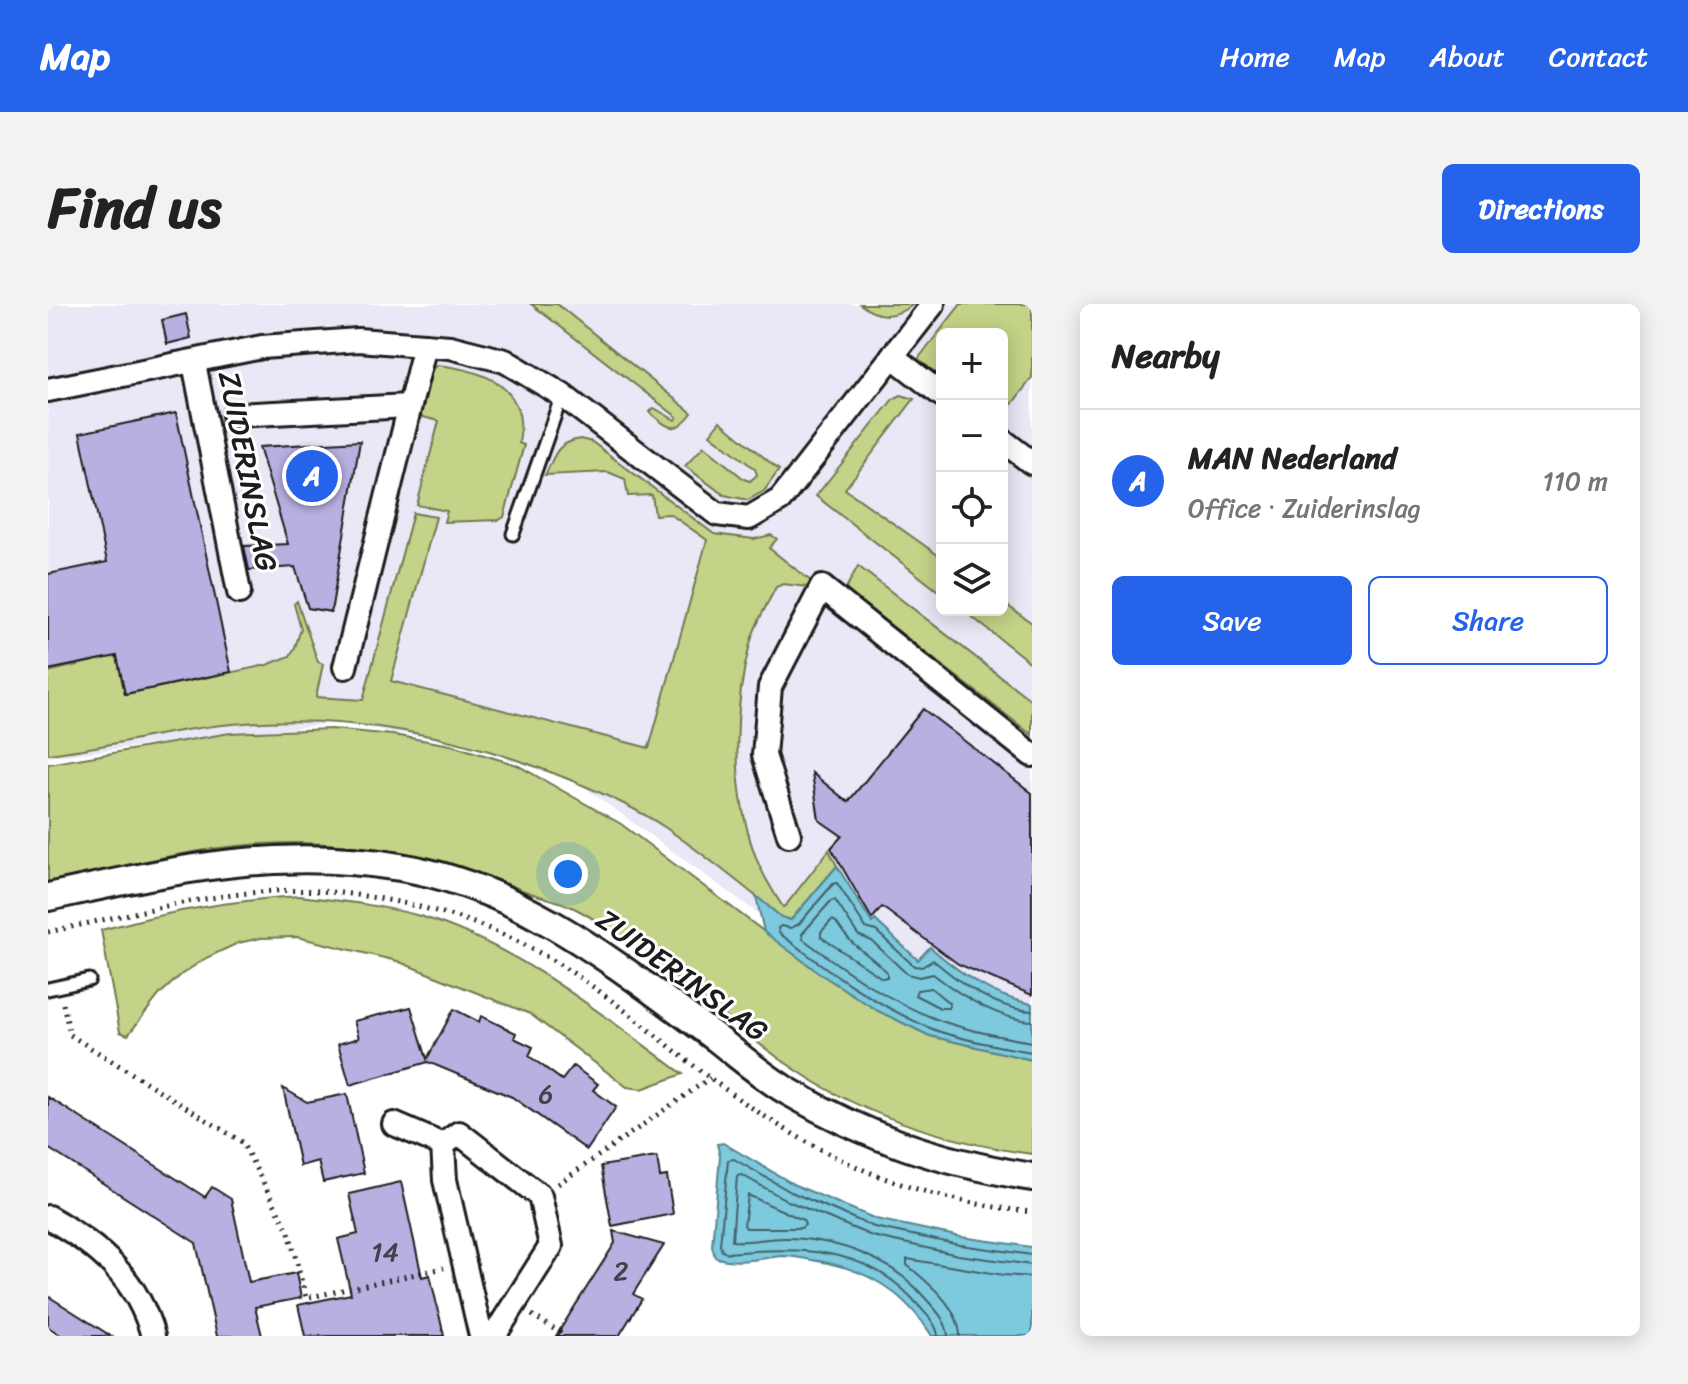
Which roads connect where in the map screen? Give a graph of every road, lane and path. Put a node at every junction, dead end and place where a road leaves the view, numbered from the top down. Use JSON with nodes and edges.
{"nodes":[{"id":1,"x":933,"y":304,"type":"edge"},
{"id":2,"x":425,"y":345,"type":"junction"},
{"id":3,"x":892,"y":356,"type":"junction"},
{"id":4,"x":194,"y":363,"type":"junction"},
{"id":5,"x":48,"y":390,"type":"edge"},
{"id":6,"x":936,"y":390,"type":"edge"},
{"id":7,"x":562,"y":395,"type":"junction"},
{"id":8,"x":408,"y":406,"type":"junction"},
{"id":9,"x":234,"y":415,"type":"dead end"},
{"id":10,"x":1008,"y":445,"type":"edge"},
{"id":11,"x":1032,"y":463,"type":"edge"},
{"id":12,"x":513,"y":534,"type":"dead end"},
{"id":13,"x":239,"y":592,"type":"dead end"},
{"id":14,"x":345,"y":667,"type":"dead end"},
{"id":15,"x":1032,"y":755,"type":"edge"},
{"id":16,"x":789,"y":835,"type":"dead end"},
{"id":17,"x":48,"y":897,"type":"edge"},
{"id":18,"x":48,"y":932,"type":"edge"},
{"id":19,"x":89,"y":980,"type":"dead end"},
{"id":20,"x":48,"y":989,"type":"edge"},
{"id":21,"x":61,"y":995,"type":"dead end"},
{"id":22,"x":394,"y":1124,"type":"dead end"},
{"id":23,"x":443,"y":1145,"type":"junction"},
{"id":24,"x":1032,"y":1177,"type":"edge"},
{"id":25,"x":540,"y":1196,"type":"junction"},
{"id":26,"x":48,"y":1217,"type":"edge"},
{"id":27,"x":464,"y":1263,"type":"junction"},
{"id":28,"x":514,"y":1304,"type":"junction"},
{"id":29,"x":153,"y":1336,"type":"edge"},
{"id":30,"x":481,"y":1336,"type":"edge"},
{"id":31,"x":494,"y":1336,"type":"edge"},
{"id":32,"x":565,"y":1336,"type":"edge"}],
"edges":[{"from":1,"to":3,"type":"street","name":"ZUIDERINSLAG"},
{"from":2,"to":4,"type":"street","name":"ZUIDERINSLAG"},
{"from":2,"to":7,"type":"street","name":"ZUIDERINSLAG"},
{"from":2,"to":8,"type":"street"},
{"from":3,"to":6,"type":"street"},
{"from":3,"to":7,"type":"street","name":"ZUIDERINSLAG"},
{"from":4,"to":5,"type":"street","name":"ZUIDERINSLAG"},
{"from":4,"to":13,"type":"street","name":"ZUIDERINSLAG"},
{"from":7,"to":12,"type":"lane"},
{"from":8,"to":9,"type":"street","name":"ZUIDERINSLAG"},
{"from":8,"to":14,"type":"street"},
{"from":10,"to":11,"type":"street"},
{"from":15,"to":16,"type":"street"},
{"from":17,"to":24,"type":"street","name":"ZUIDERINSLAG"},
{"from":18,"to":25,"type":"path","name":"ZUIDERINSLAG"},
{"from":19,"to":20,"type":"lane"},
{"from":21,"to":27,"type":"path"},
{"from":22,"to":23,"type":"street"},
{"from":23,"to":25,"type":"street"},
{"from":23,"to":27,"type":"street"},
{"from":25,"to":28,"type":"street"},
{"from":26,"to":29,"type":"street"},
{"from":27,"to":30,"type":"street"},
{"from":28,"to":31,"type":"street"},
{"from":28,"to":32,"type":"path"}]}
